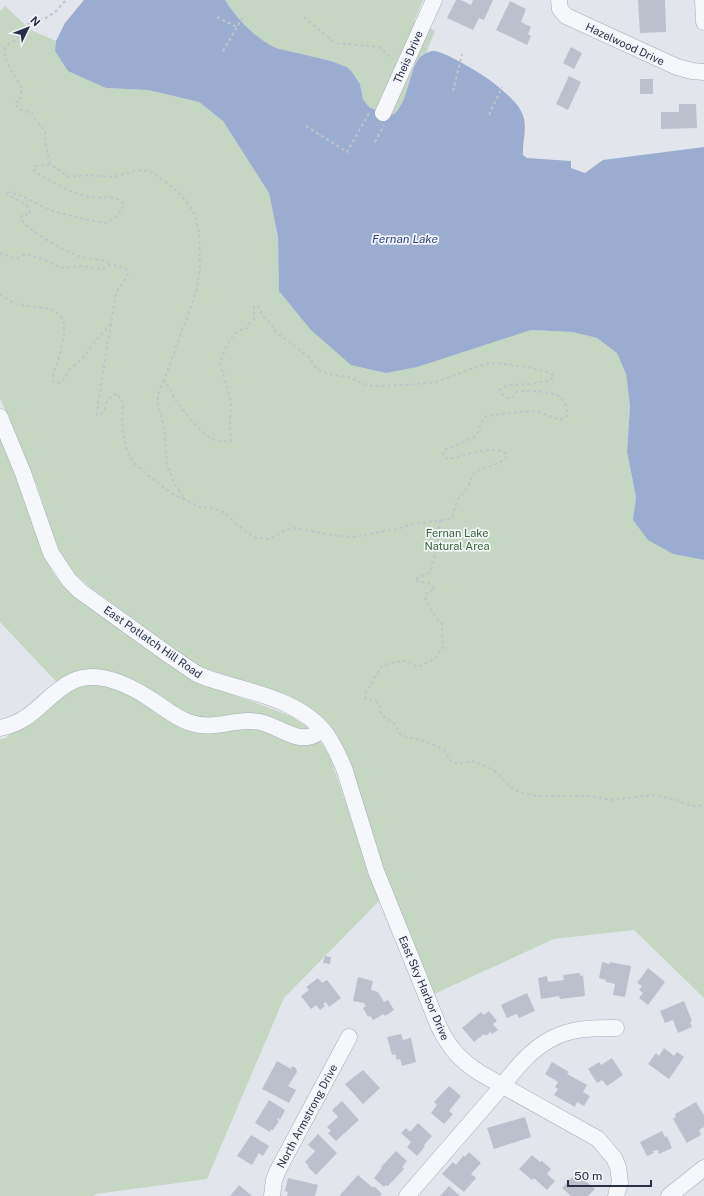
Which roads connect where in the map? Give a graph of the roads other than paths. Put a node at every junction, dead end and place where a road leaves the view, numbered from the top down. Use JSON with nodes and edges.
{"nodes":[{"id":1,"x":559,"y":0,"type":"edge"},
{"id":2,"x":703,"y":0,"type":"edge"},
{"id":3,"x":430,"y":7,"type":"edge"},
{"id":4,"x":704,"y":22,"type":"edge"},
{"id":5,"x":704,"y":72,"type":"edge"},
{"id":6,"x":376,"y":113,"type":"road end"},
{"id":7,"x":0,"y":417,"type":"edge"},
{"id":8,"x":0,"y":728,"type":"edge"},
{"id":9,"x":321,"y":728,"type":"junction"},
{"id":10,"x":616,"y":1028,"type":"dead end"},
{"id":11,"x":349,"y":1037,"type":"dead end"},
{"id":12,"x":503,"y":1085,"type":"junction"},
{"id":13,"x":704,"y":1168,"type":"edge"},
{"id":14,"x":272,"y":1196,"type":"edge"},
{"id":15,"x":407,"y":1196,"type":"edge"},
{"id":16,"x":616,"y":1196,"type":"edge"},
{"id":17,"x":669,"y":1196,"type":"edge"}],
"edges":[{"from":1,"to":5,"type":"street","name":"Hazelwood Drive"},
{"from":2,"to":4,"type":"street"},
{"from":3,"to":6,"type":"street","name":"Theis Drive"},
{"from":7,"to":9,"type":"street","name":"East Potlatch Hill Road"},
{"from":8,"to":9,"type":"street"},
{"from":9,"to":12,"type":"street","name":"East Sky Harbor Drive"},
{"from":10,"to":12,"type":"street"},
{"from":11,"to":14,"type":"street","name":"North Armstrong Drive"},
{"from":12,"to":15,"type":"street"},
{"from":12,"to":16,"type":"street","name":"East Sky Harbor Drive"},
{"from":13,"to":17,"type":"street"}]}
